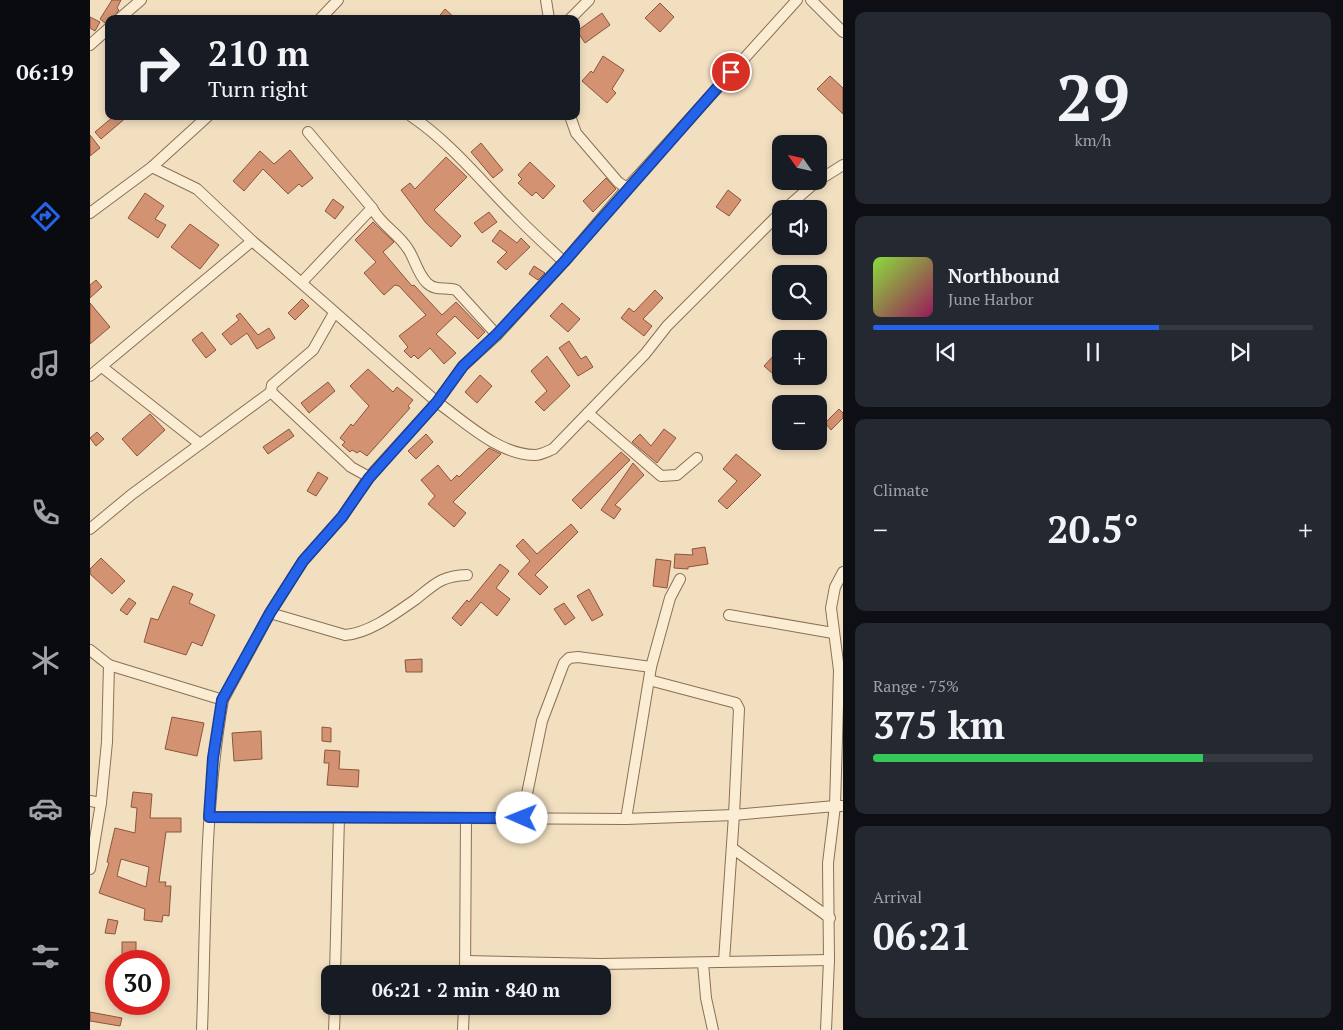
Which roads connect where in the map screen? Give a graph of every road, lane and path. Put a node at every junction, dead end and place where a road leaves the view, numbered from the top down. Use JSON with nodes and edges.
{"nodes":[{"id":1,"x":141,"y":0,"type":"edge"},
{"id":2,"x":338,"y":0,"type":"edge"},
{"id":3,"x":546,"y":0,"type":"edge"},
{"id":4,"x":589,"y":0,"type":"edge"},
{"id":5,"x":797,"y":0,"type":"edge"},
{"id":6,"x":811,"y":0,"type":"edge"},
{"id":7,"x":124,"y":15,"type":"edge"},
{"id":8,"x":324,"y":15,"type":"edge"},
{"id":9,"x":548,"y":15,"type":"edge"},
{"id":10,"x":574,"y":15,"type":"edge"},
{"id":11,"x":105,"y":32,"type":"edge"},
{"id":12,"x":843,"y":32,"type":"edge"},
{"id":13,"x":90,"y":45,"type":"edge"},
{"id":14,"x":204,"y":120,"type":"edge"},
{"id":15,"x":417,"y":120,"type":"edge"},
{"id":16,"x":571,"y":120,"type":"edge"},
{"id":17,"x":308,"y":132,"type":"dead end"},
{"id":18,"x":843,"y":165,"type":"edge"},
{"id":19,"x":152,"y":167,"type":"junction"},
{"id":20,"x":828,"y":175,"type":"edge"},
{"id":21,"x":627,"y":188,"type":"junction"},
{"id":22,"x":807,"y":190,"type":"edge"},
{"id":23,"x":796,"y":200,"type":"edge"},
{"id":24,"x":372,"y":208,"type":"junction"},
{"id":25,"x":90,"y":213,"type":"edge"},
{"id":26,"x":772,"y":221,"type":"edge"},
{"id":27,"x":252,"y":241,"type":"junction"},
{"id":28,"x":564,"y":262,"type":"junction"},
{"id":29,"x":302,"y":282,"type":"junction"},
{"id":30,"x":334,"y":313,"type":"junction"},
{"id":31,"x":497,"y":334,"type":"junction"},
{"id":32,"x":102,"y":367,"type":"junction"},
{"id":33,"x":90,"y":376,"type":"edge"},
{"id":34,"x":271,"y":392,"type":"junction"},
{"id":35,"x":437,"y":402,"type":"junction"},
{"id":36,"x":588,"y":413,"type":"junction"},
{"id":37,"x":200,"y":444,"type":"junction"},
{"id":38,"x":697,"y":458,"type":"dead end"},
{"id":39,"x":369,"y":478,"type":"junction"},
{"id":40,"x":90,"y":529,"type":"edge"},
{"id":41,"x":843,"y":572,"type":"edge"},
{"id":42,"x":466,"y":575,"type":"dead end"},
{"id":43,"x":680,"y":579,"type":"dead end"},
{"id":44,"x":270,"y":613,"type":"junction"},
{"id":45,"x":729,"y":615,"type":"dead end"},
{"id":46,"x":833,"y":632,"type":"junction"},
{"id":47,"x":90,"y":650,"type":"edge"},
{"id":48,"x":109,"y":665,"type":"junction"},
{"id":49,"x":651,"y":667,"type":"junction"},
{"id":50,"x":649,"y":680,"type":"junction"},
{"id":51,"x":222,"y":700,"type":"junction"},
{"id":52,"x":90,"y":801,"type":"edge"},
{"id":53,"x":101,"y":803,"type":"junction"},
{"id":54,"x":839,"y":806,"type":"edge"},
{"id":55,"x":734,"y":815,"type":"junction"},
{"id":56,"x":209,"y":817,"type":"junction"},
{"id":57,"x":339,"y":817,"type":"junction"},
{"id":58,"x":466,"y":818,"type":"junction"},
{"id":59,"x":522,"y":818,"type":"junction"},
{"id":60,"x":626,"y":819,"type":"junction"},
{"id":61,"x":732,"y":848,"type":"junction"},
{"id":62,"x":90,"y":869,"type":"edge"},
{"id":63,"x":830,"y":918,"type":"junction"},
{"id":64,"x":829,"y":960,"type":"junction"},
{"id":65,"x":466,"y":961,"type":"junction"},
{"id":66,"x":724,"y":961,"type":"junction"},
{"id":67,"x":703,"y":963,"type":"junction"},
{"id":68,"x":335,"y":965,"type":"edge"},
{"id":69,"x":466,"y":965,"type":"edge"},
{"id":70,"x":335,"y":1015,"type":"edge"},
{"id":71,"x":464,"y":1015,"type":"edge"},
{"id":72,"x":202,"y":1030,"type":"edge"},
{"id":73,"x":334,"y":1030,"type":"edge"},
{"id":74,"x":464,"y":1030,"type":"edge"},
{"id":75,"x":713,"y":1030,"type":"edge"},
{"id":76,"x":826,"y":1030,"type":"edge"}],
"edges":[{"from":1,"to":7,"type":"street"},
{"from":2,"to":8,"type":"street"},
{"from":3,"to":9,"type":"street"},
{"from":4,"to":10,"type":"street"},
{"from":5,"to":21,"type":"street"},
{"from":6,"to":12,"type":"street"},
{"from":11,"to":13,"type":"street"},
{"from":14,"to":19,"type":"street"},
{"from":15,"to":28,"type":"street"},
{"from":16,"to":21,"type":"street"},
{"from":17,"to":24,"type":"street"},
{"from":18,"to":20,"type":"street"},
{"from":19,"to":25,"type":"street"},
{"from":19,"to":27,"type":"street"},
{"from":21,"to":28,"type":"street"},
{"from":22,"to":23,"type":"street"},
{"from":24,"to":29,"type":"street"},
{"from":24,"to":31,"type":"street"},
{"from":26,"to":36,"type":"street"},
{"from":27,"to":29,"type":"street"},
{"from":27,"to":32,"type":"street"},
{"from":28,"to":31,"type":"street"},
{"from":29,"to":30,"type":"street"},
{"from":30,"to":34,"type":"street"},
{"from":30,"to":35,"type":"street"},
{"from":31,"to":35,"type":"street"},
{"from":32,"to":33,"type":"street"},
{"from":32,"to":37,"type":"street"},
{"from":34,"to":37,"type":"street"},
{"from":34,"to":39,"type":"street"},
{"from":35,"to":36,"type":"street"},
{"from":35,"to":39,"type":"street"},
{"from":36,"to":38,"type":"street"},
{"from":37,"to":40,"type":"street"},
{"from":39,"to":44,"type":"street"},
{"from":41,"to":46,"type":"street"},
{"from":42,"to":44,"type":"street"},
{"from":43,"to":49,"type":"street"},
{"from":44,"to":51,"type":"street"},
{"from":45,"to":46,"type":"street"},
{"from":46,"to":54,"type":"street"},
{"from":47,"to":48,"type":"street"},
{"from":48,"to":51,"type":"street"},
{"from":48,"to":53,"type":"street"},
{"from":49,"to":50,"type":"street"},
{"from":49,"to":59,"type":"street"},
{"from":50,"to":55,"type":"street"},
{"from":50,"to":60,"type":"street"},
{"from":51,"to":56,"type":"street"},
{"from":52,"to":53,"type":"street"},
{"from":53,"to":62,"type":"street"},
{"from":54,"to":55,"type":"street"},
{"from":54,"to":63,"type":"street"},
{"from":55,"to":60,"type":"street"},
{"from":55,"to":61,"type":"street"},
{"from":56,"to":57,"type":"street"},
{"from":56,"to":72,"type":"street"},
{"from":57,"to":58,"type":"street"},
{"from":57,"to":68,"type":"street"},
{"from":58,"to":59,"type":"street"},
{"from":58,"to":65,"type":"street"},
{"from":59,"to":60,"type":"street"},
{"from":61,"to":63,"type":"street"},
{"from":61,"to":66,"type":"street"},
{"from":63,"to":64,"type":"street"},
{"from":64,"to":66,"type":"street"},
{"from":64,"to":76,"type":"street"},
{"from":65,"to":67,"type":"street"},
{"from":65,"to":69,"type":"street"},
{"from":66,"to":67,"type":"street"},
{"from":67,"to":75,"type":"street"},
{"from":70,"to":73,"type":"street"},
{"from":71,"to":74,"type":"street"}]}
